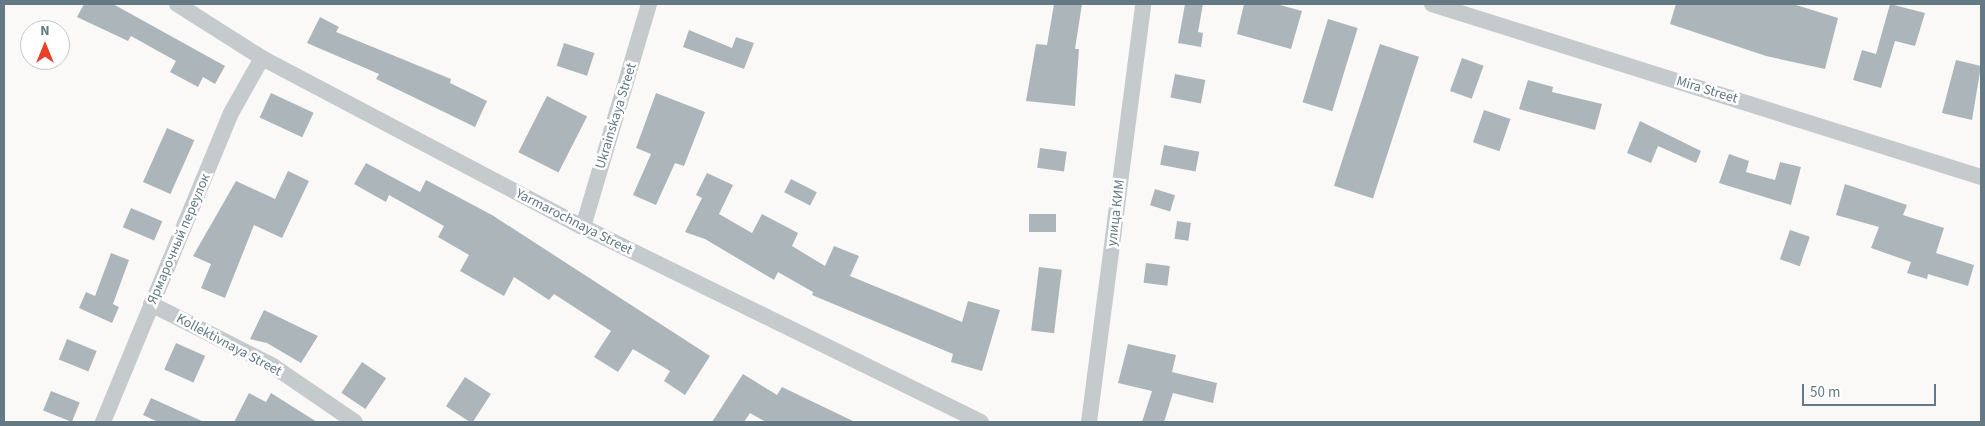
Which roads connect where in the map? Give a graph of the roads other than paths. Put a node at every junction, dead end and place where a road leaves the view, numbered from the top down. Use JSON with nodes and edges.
{"nodes":[{"id":1,"x":177,"y":4,"type":"edge"},
{"id":2,"x":649,"y":4,"type":"edge"},
{"id":3,"x":1143,"y":4,"type":"edge"},
{"id":4,"x":1432,"y":4,"type":"edge"},
{"id":5,"x":262,"y":58,"type":"junction"},
{"id":6,"x":1981,"y":177,"type":"edge"},
{"id":7,"x":583,"y":228,"type":"junction"},
{"id":8,"x":151,"y":304,"type":"junction"},
{"id":9,"x":103,"y":422,"type":"edge"},
{"id":10,"x":355,"y":422,"type":"edge"},
{"id":11,"x":982,"y":422,"type":"edge"},
{"id":12,"x":1088,"y":422,"type":"edge"}],
"edges":[{"from":1,"to":5,"type":"street","name":"Yarmarochnaya Street"},
{"from":2,"to":7,"type":"street","name":"Ukrainskaya Street"},
{"from":3,"to":12,"type":"street","name":"улица КИМ"},
{"from":4,"to":6,"type":"street","name":"Mira Street"},
{"from":5,"to":7,"type":"street","name":"Yarmarochnaya Street"},
{"from":5,"to":8,"type":"street","name":"Ярмарочный переулок"},
{"from":7,"to":11,"type":"street","name":"Yarmarochnaya Street"},
{"from":8,"to":9,"type":"street","name":"Ярмарочный переулок"},
{"from":8,"to":10,"type":"street","name":"Kollektivnaya Street"}]}
